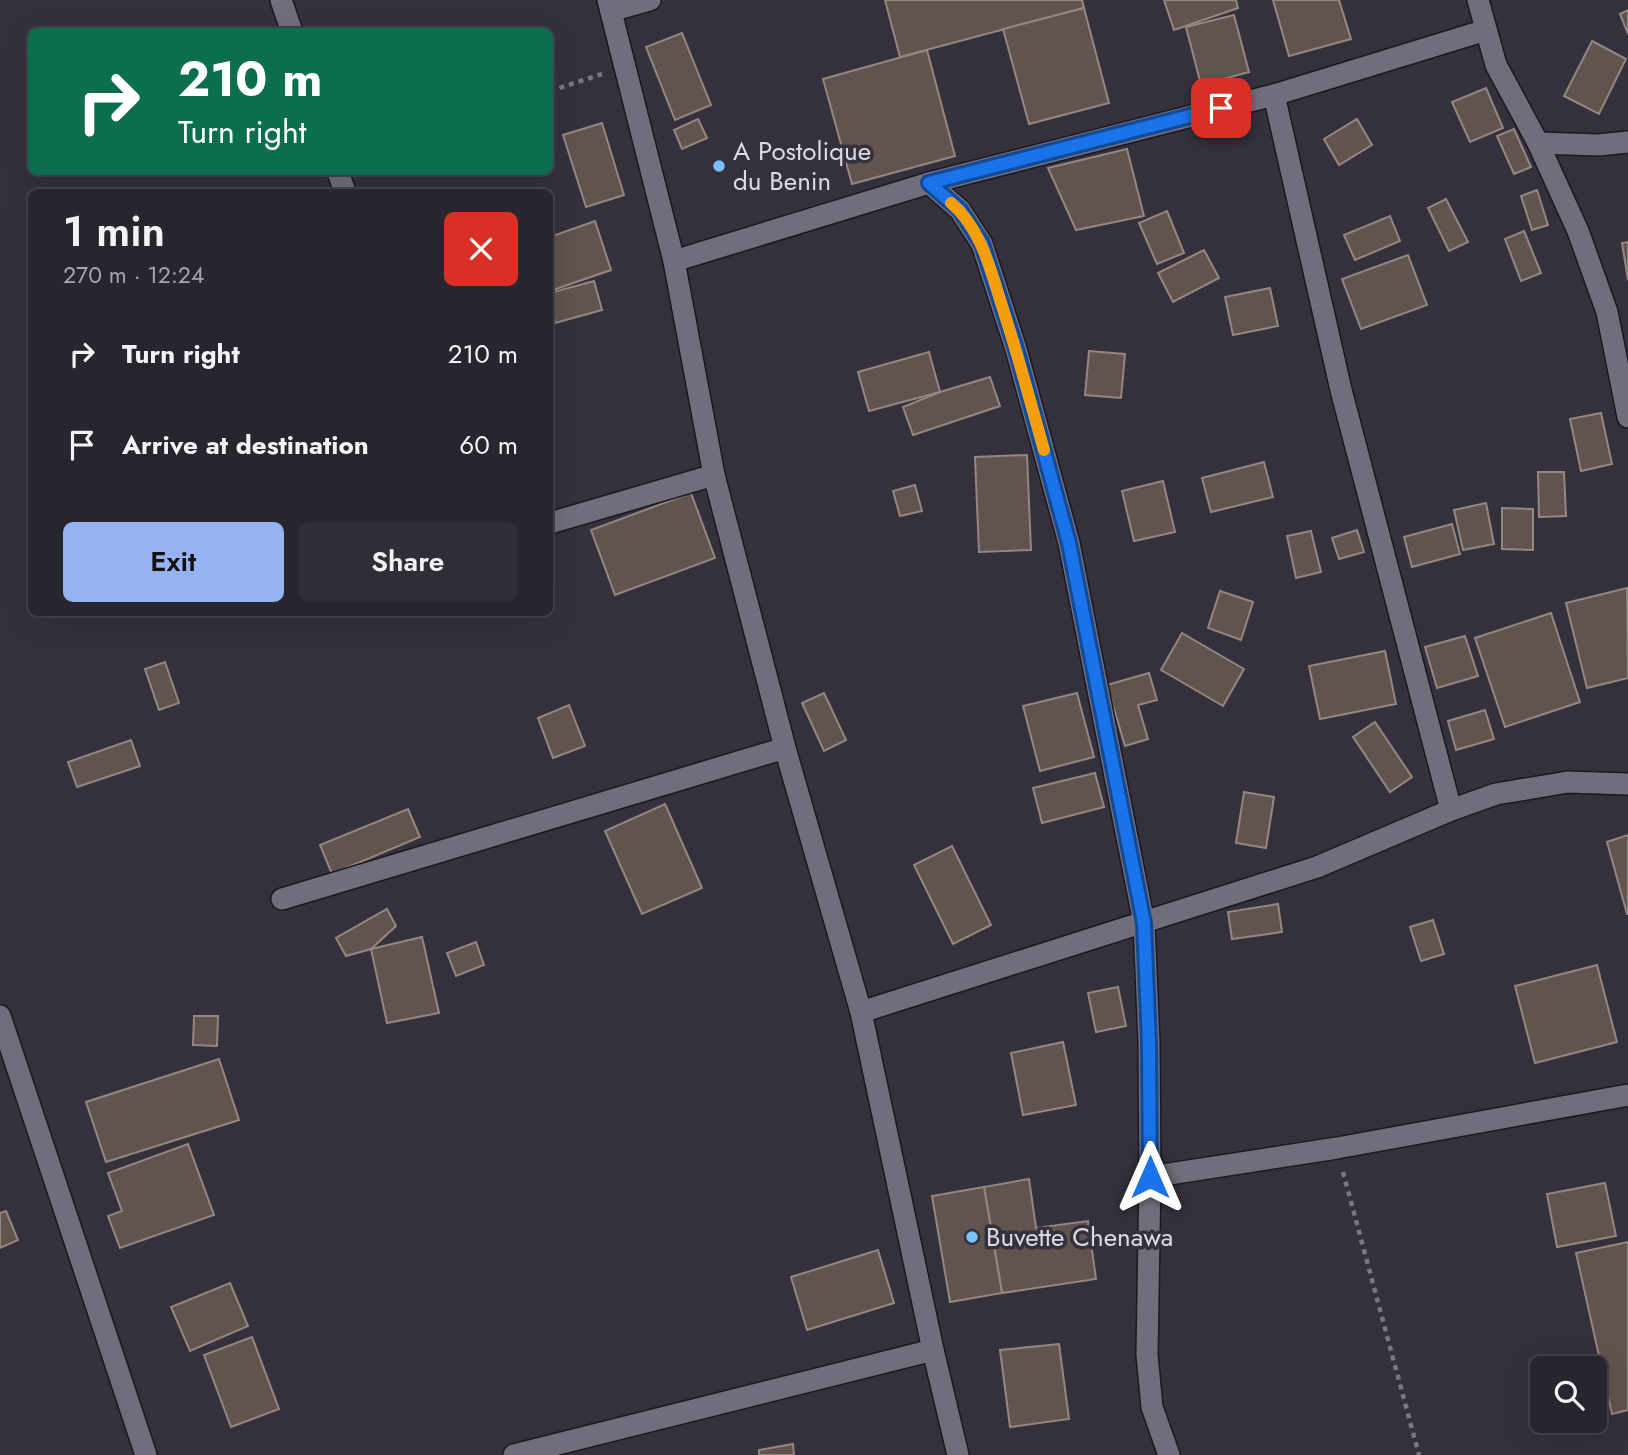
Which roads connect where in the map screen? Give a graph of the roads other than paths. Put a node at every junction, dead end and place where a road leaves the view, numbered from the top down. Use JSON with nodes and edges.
{"nodes":[{"id":1,"x":281,"y":0,"type":"edge"},
{"id":2,"x":650,"y":0,"type":"edge"},
{"id":3,"x":1478,"y":0,"type":"edge"},
{"id":4,"x":610,"y":5,"type":"edge"},
{"id":5,"x":291,"y":28,"type":"edge"},
{"id":6,"x":1486,"y":30,"type":"junction"},
{"id":7,"x":1274,"y":94,"type":"junction"},
{"id":8,"x":1628,"y":142,"type":"edge"},
{"id":9,"x":1538,"y":143,"type":"junction"},
{"id":10,"x":929,"y":183,"type":"junction"},
{"id":11,"x":674,"y":261,"type":"junction"},
{"id":12,"x":1628,"y":417,"type":"edge"},
{"id":13,"x":714,"y":475,"type":"junction"},
{"id":14,"x":553,"y":522,"type":"edge"},
{"id":15,"x":785,"y":748,"type":"junction"},
{"id":16,"x":1628,"y":784,"type":"edge"},
{"id":17,"x":1451,"y":810,"type":"junction"},
{"id":18,"x":282,"y":899,"type":"dead end"},
{"id":19,"x":1144,"y":923,"type":"junction"},
{"id":20,"x":861,"y":1012,"type":"junction"},
{"id":21,"x":0,"y":1016,"type":"edge"},
{"id":22,"x":1628,"y":1095,"type":"edge"},
{"id":23,"x":1150,"y":1177,"type":"junction"},
{"id":24,"x":933,"y":1350,"type":"junction"},
{"id":25,"x":146,"y":1455,"type":"edge"},
{"id":26,"x":514,"y":1455,"type":"edge"},
{"id":27,"x":958,"y":1455,"type":"edge"},
{"id":28,"x":1169,"y":1455,"type":"edge"}],
"edges":[{"from":1,"to":5,"type":"street"},
{"from":2,"to":4,"type":"street"},
{"from":3,"to":6,"type":"street"},
{"from":4,"to":11,"type":"street"},
{"from":6,"to":7,"type":"street"},
{"from":6,"to":9,"type":"street"},
{"from":7,"to":10,"type":"street"},
{"from":7,"to":17,"type":"street"},
{"from":8,"to":9,"type":"street"},
{"from":9,"to":12,"type":"street"},
{"from":10,"to":11,"type":"street"},
{"from":10,"to":19,"type":"street"},
{"from":11,"to":13,"type":"street"},
{"from":13,"to":14,"type":"street"},
{"from":13,"to":15,"type":"street"},
{"from":15,"to":18,"type":"street"},
{"from":15,"to":20,"type":"street"},
{"from":16,"to":17,"type":"street"},
{"from":17,"to":19,"type":"street"},
{"from":19,"to":20,"type":"street"},
{"from":19,"to":23,"type":"street"},
{"from":20,"to":24,"type":"street"},
{"from":21,"to":25,"type":"street"},
{"from":22,"to":23,"type":"street"},
{"from":23,"to":28,"type":"street"},
{"from":24,"to":26,"type":"street"},
{"from":24,"to":27,"type":"street"}]}
